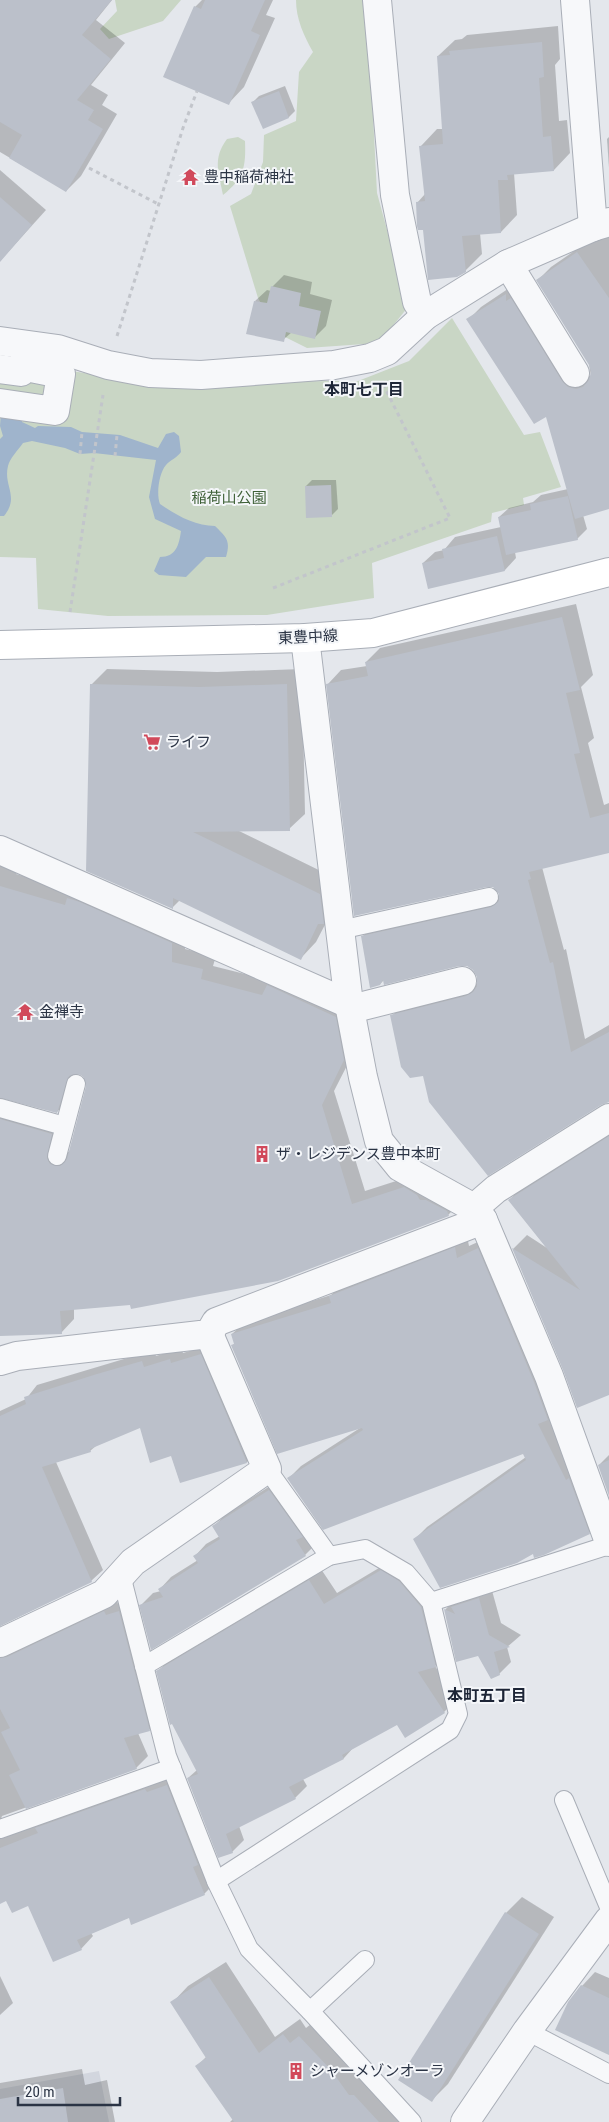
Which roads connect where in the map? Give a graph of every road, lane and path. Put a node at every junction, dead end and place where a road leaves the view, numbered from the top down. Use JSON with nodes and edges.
{"nodes":[{"id":1,"x":377,"y":0,"type":"edge"},
{"id":2,"x":575,"y":0,"type":"edge"},
{"id":3,"x":197,"y":92,"type":"dead end"},
{"id":4,"x":89,"y":168,"type":"dead end"},
{"id":5,"x":160,"y":205,"type":"junction"},
{"id":6,"x":601,"y":225,"type":"edge"},
{"id":7,"x":508,"y":264,"type":"junction"},
{"id":8,"x":426,"y":315,"type":"junction"},
{"id":9,"x":0,"y":341,"type":"edge"},
{"id":10,"x":370,"y":358,"type":"junction"},
{"id":11,"x":108,"y":365,"type":"junction"},
{"id":12,"x":0,"y":368,"type":"edge"},
{"id":13,"x":574,"y":373,"type":"dead end"},
{"id":14,"x":0,"y":403,"type":"edge"},
{"id":15,"x":82,"y":432,"type":"dead end"},
{"id":16,"x":117,"y":435,"type":"dead end"},
{"id":17,"x":80,"y":454,"type":"dead end"},
{"id":18,"x":115,"y":456,"type":"dead end"},
{"id":19,"x":609,"y":572,"type":"edge"},
{"id":20,"x":273,"y":588,"type":"dead end"},
{"id":21,"x":305,"y":638,"type":"junction"},
{"id":22,"x":65,"y":643,"type":"junction"},
{"id":23,"x":0,"y":645,"type":"edge"},
{"id":24,"x":0,"y":850,"type":"edge"},
{"id":25,"x":489,"y":897,"type":"dead end"},
{"id":26,"x":340,"y":930,"type":"junction"},
{"id":27,"x":462,"y":981,"type":"dead end"},
{"id":28,"x":350,"y":1006,"type":"junction"},
{"id":29,"x":76,"y":1084,"type":"dead end"},
{"id":30,"x":0,"y":1108,"type":"edge"},
{"id":31,"x":609,"y":1118,"type":"edge"},
{"id":32,"x":64,"y":1126,"type":"junction"},
{"id":33,"x":56,"y":1156,"type":"dead end"},
{"id":34,"x":478,"y":1214,"type":"junction"},
{"id":35,"x":209,"y":1334,"type":"junction"},
{"id":36,"x":0,"y":1361,"type":"edge"},
{"id":37,"x":267,"y":1469,"type":"junction"},
{"id":38,"x":609,"y":1543,"type":"edge"},
{"id":39,"x":329,"y":1556,"type":"junction"},
{"id":40,"x":121,"y":1575,"type":"junction"},
{"id":41,"x":431,"y":1602,"type":"junction"},
{"id":42,"x":0,"y":1643,"type":"edge"},
{"id":43,"x":144,"y":1666,"type":"junction"},
{"id":44,"x":172,"y":1768,"type":"junction"},
{"id":45,"x":564,"y":1800,"type":"dead end"},
{"id":46,"x":0,"y":1829,"type":"edge"},
{"id":47,"x":216,"y":1881,"type":"junction"},
{"id":48,"x":609,"y":1907,"type":"edge"},
{"id":49,"x":609,"y":1920,"type":"edge"},
{"id":50,"x":365,"y":1960,"type":"dead end"},
{"id":51,"x":310,"y":2011,"type":"junction"},
{"id":52,"x":527,"y":2032,"type":"junction"},
{"id":53,"x":609,"y":2074,"type":"edge"},
{"id":54,"x":412,"y":2122,"type":"edge"},
{"id":55,"x":465,"y":2122,"type":"edge"}],
"edges":[{"from":1,"to":8,"type":"street"},
{"from":2,"to":6,"type":"street"},
{"from":3,"to":5,"type":"path"},
{"from":4,"to":5,"type":"path"},
{"from":5,"to":11,"type":"path"},
{"from":6,"to":7,"type":"street"},
{"from":7,"to":8,"type":"street"},
{"from":7,"to":13,"type":"street"},
{"from":8,"to":10,"type":"street"},
{"from":9,"to":11,"type":"street"},
{"from":10,"to":11,"type":"street"},
{"from":10,"to":20,"type":"path"},
{"from":11,"to":22,"type":"path"},
{"from":12,"to":14,"type":"street"},
{"from":15,"to":17,"type":"path"},
{"from":16,"to":18,"type":"path"},
{"from":19,"to":21,"type":"street","name":"東豊中線"},
{"from":21,"to":22,"type":"street","name":"東豊中線"},
{"from":21,"to":26,"type":"street"},
{"from":22,"to":23,"type":"street","name":"東豊中線"},
{"from":24,"to":28,"type":"street"},
{"from":25,"to":26,"type":"lane"},
{"from":26,"to":28,"type":"street"},
{"from":27,"to":28,"type":"street"},
{"from":28,"to":34,"type":"street"},
{"from":29,"to":32,"type":"lane"},
{"from":30,"to":32,"type":"lane"},
{"from":31,"to":34,"type":"street"},
{"from":32,"to":33,"type":"lane"},
{"from":34,"to":35,"type":"street"},
{"from":34,"to":38,"type":"street"},
{"from":35,"to":36,"type":"street"},
{"from":35,"to":37,"type":"street"},
{"from":37,"to":39,"type":"lane"},
{"from":37,"to":40,"type":"street"},
{"from":38,"to":41,"type":"lane"},
{"from":39,"to":41,"type":"lane"},
{"from":39,"to":43,"type":"lane"},
{"from":40,"to":42,"type":"street"},
{"from":40,"to":43,"type":"lane"},
{"from":41,"to":47,"type":"lane"},
{"from":43,"to":44,"type":"lane"},
{"from":44,"to":46,"type":"lane"},
{"from":44,"to":47,"type":"lane"},
{"from":45,"to":48,"type":"lane"},
{"from":47,"to":51,"type":"lane"},
{"from":49,"to":52,"type":"street"},
{"from":50,"to":51,"type":"lane"},
{"from":51,"to":54,"type":"lane"},
{"from":52,"to":53,"type":"lane"},
{"from":52,"to":55,"type":"street"}]}
